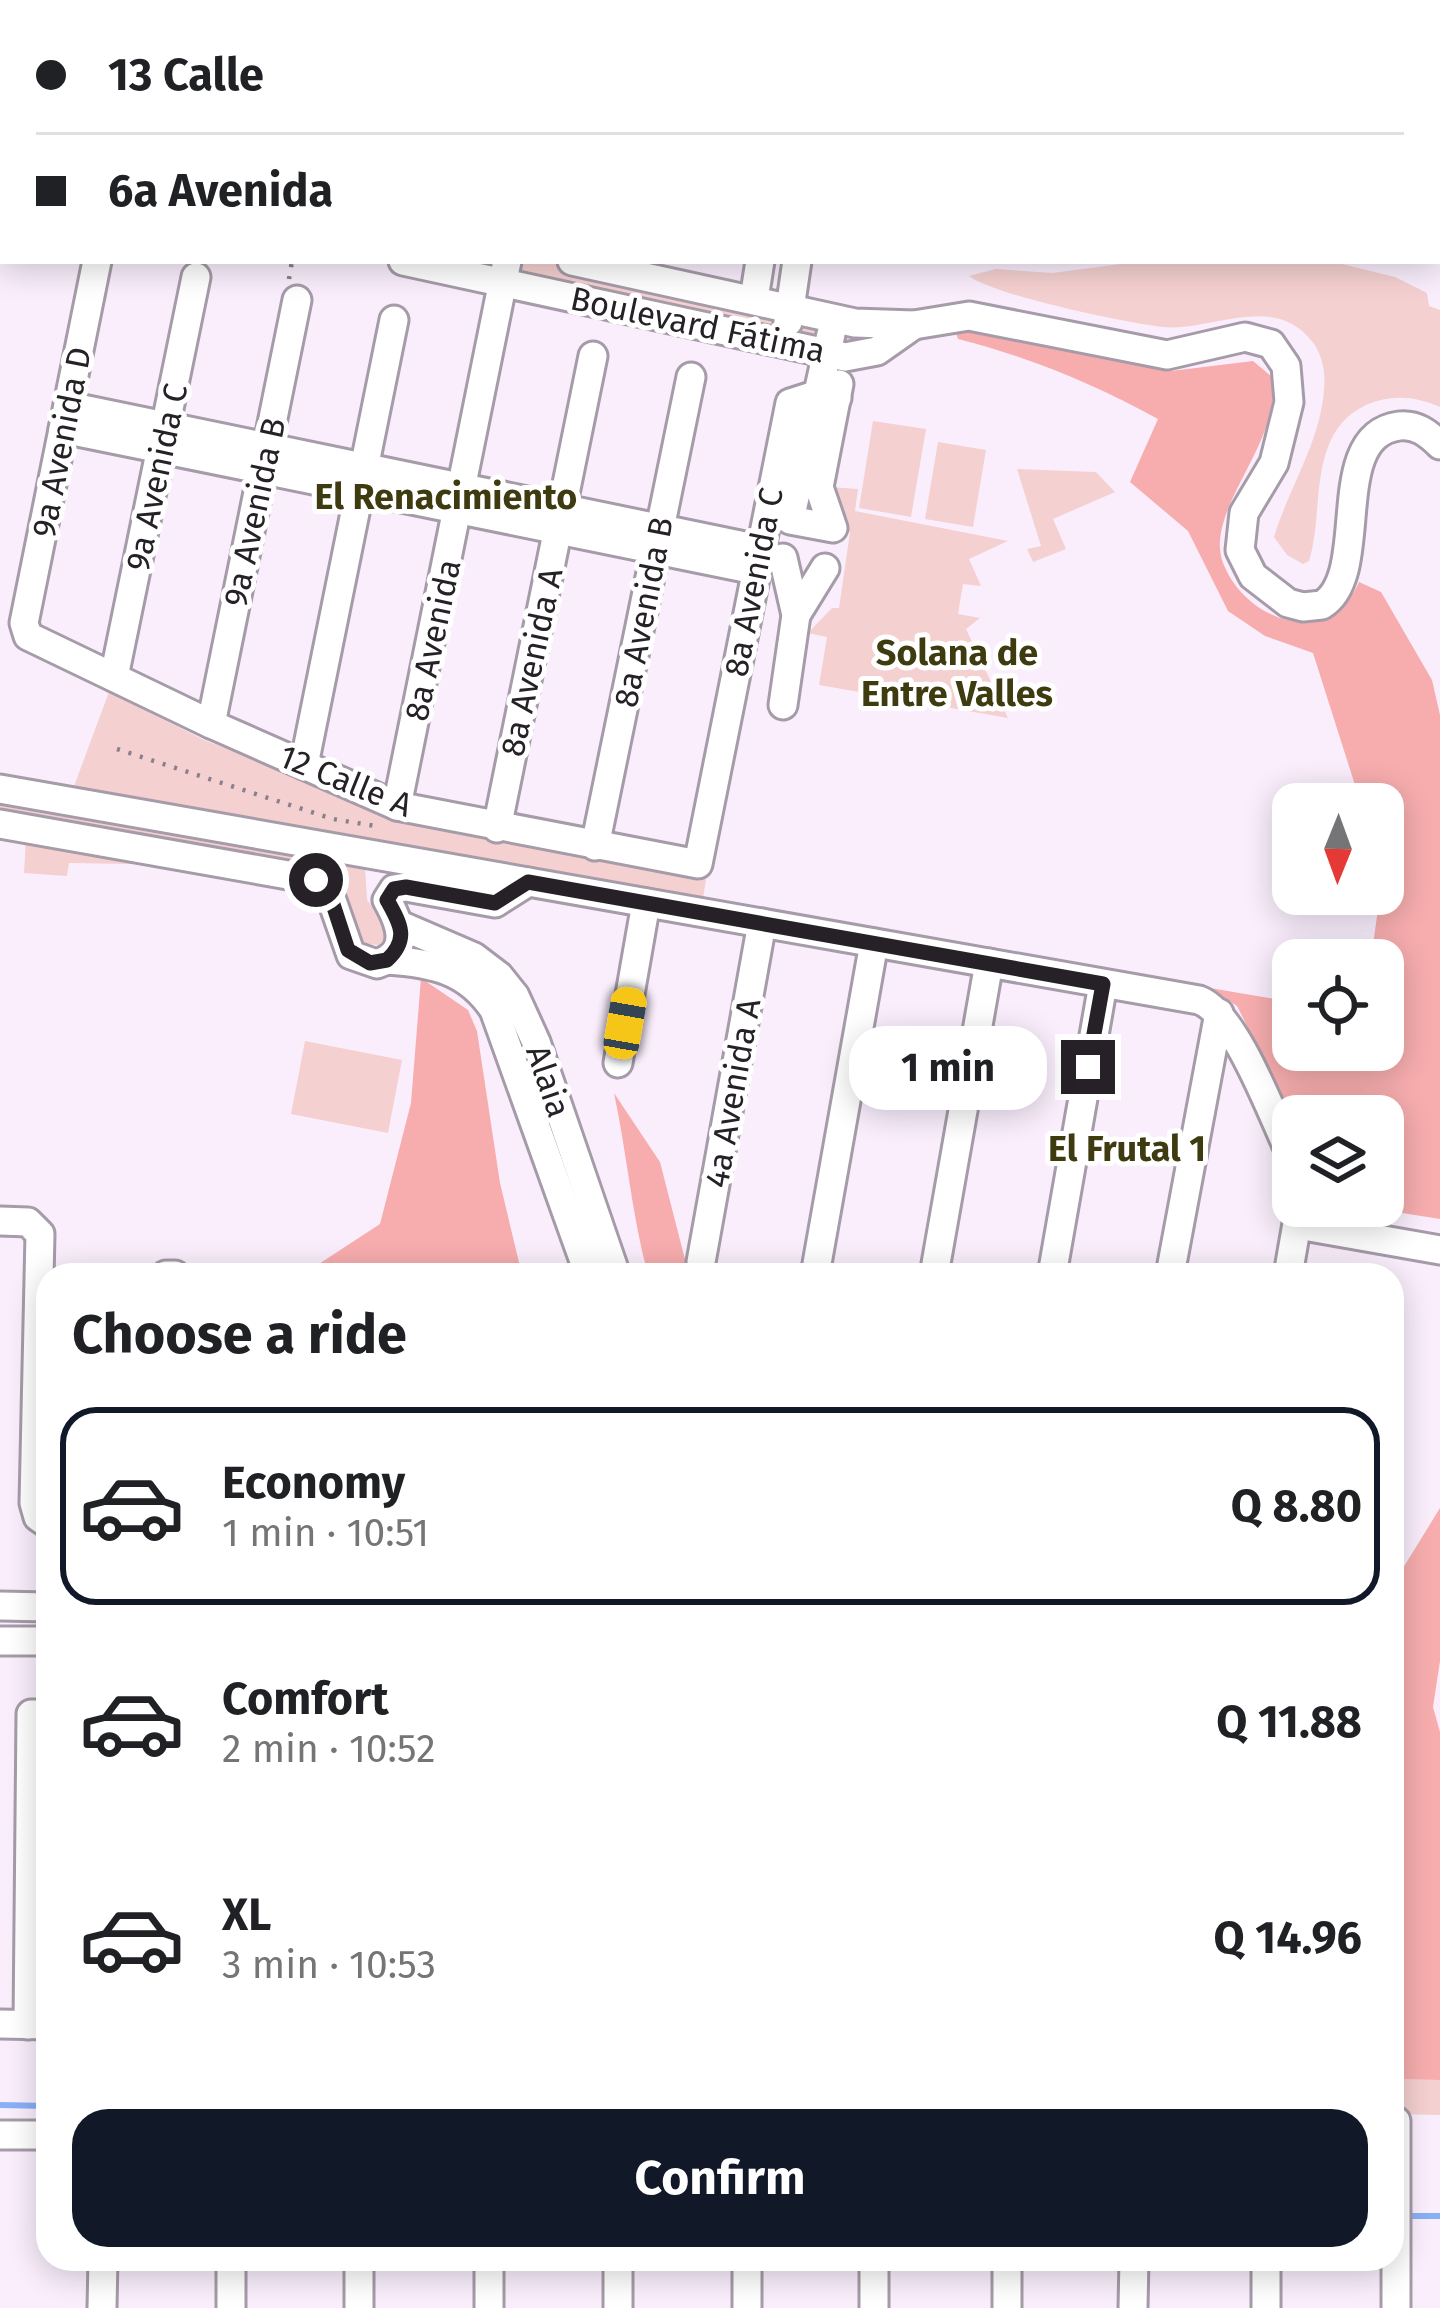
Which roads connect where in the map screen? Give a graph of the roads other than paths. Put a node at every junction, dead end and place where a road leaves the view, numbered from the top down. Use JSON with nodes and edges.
{"nodes":[{"id":1,"x":97,"y":264,"type":"edge"},
{"id":2,"x":431,"y":264,"type":"edge"},
{"id":3,"x":586,"y":264,"type":"edge"},
{"id":4,"x":760,"y":264,"type":"edge"},
{"id":5,"x":797,"y":264,"type":"edge"},
{"id":6,"x":505,"y":272,"type":"edge"},
{"id":7,"x":196,"y":277,"type":"dead end"},
{"id":8,"x":297,"y":299,"type":"dead end"},
{"id":9,"x":754,"y":299,"type":"junction"},
{"id":10,"x":790,"y":307,"type":"junction"},
{"id":11,"x":837,"y":319,"type":"junction"},
{"id":12,"x":394,"y":320,"type":"dead end"},
{"id":13,"x":914,"y":325,"type":"junction"},
{"id":14,"x":786,"y":341,"type":"junction"},
{"id":15,"x":836,"y":354,"type":"junction"},
{"id":16,"x":593,"y":356,"type":"dead end"},
{"id":17,"x":691,"y":377,"type":"dead end"},
{"id":18,"x":825,"y":396,"type":"junction"},
{"id":19,"x":65,"y":418,"type":"junction"},
{"id":20,"x":165,"y":438,"type":"junction"},
{"id":21,"x":1440,"y":445,"type":"edge"},
{"id":22,"x":266,"y":459,"type":"junction"},
{"id":23,"x":361,"y":478,"type":"junction"},
{"id":24,"x":808,"y":484,"type":"junction"},
{"id":25,"x":461,"y":498,"type":"junction"},
{"id":26,"x":560,"y":518,"type":"junction"},
{"id":27,"x":658,"y":538,"type":"junction"},
{"id":28,"x":766,"y":559,"type":"junction"},
{"id":29,"x":825,"y":568,"type":"dead end"},
{"id":30,"x":796,"y":615,"type":"junction"},
{"id":31,"x":24,"y":623,"type":"joint"},
{"id":32,"x":114,"y":677,"type":"junction"},
{"id":33,"x":783,"y":705,"type":"dead end"},
{"id":34,"x":211,"y":724,"type":"junction"},
{"id":35,"x":304,"y":765,"type":"junction"},
{"id":36,"x":0,"y":789,"type":"edge"},
{"id":37,"x":397,"y":806,"type":"junction"},
{"id":38,"x":0,"y":824,"type":"edge"},
{"id":39,"x":497,"y":828,"type":"junction"},
{"id":40,"x":596,"y":846,"type":"junction"},
{"id":41,"x":327,"y":847,"type":"junction"},
{"id":42,"x":368,"y":854,"type":"junction"},
{"id":43,"x":698,"y":864,"type":"joint"},
{"id":44,"x":320,"y":882,"type":"junction"},
{"id":45,"x":528,"y":882,"type":"junction"},
{"id":46,"x":387,"y":900,"type":"junction"},
{"id":47,"x":646,"y":903,"type":"junction"},
{"id":48,"x":762,"y":923,"type":"junction"},
{"id":49,"x":412,"y":930,"type":"junction"},
{"id":50,"x":874,"y":943,"type":"junction"},
{"id":51,"x":387,"y":960,"type":"junction"},
{"id":52,"x":989,"y":963,"type":"junction"},
{"id":53,"x":1103,"y":984,"type":"junction"},
{"id":54,"x":1219,"y":1013,"type":"junction"},
{"id":55,"x":618,"y":1063,"type":"dead end"},
{"id":56,"x":1272,"y":1118,"type":"edge"},
{"id":57,"x":0,"y":1221,"type":"edge"},
{"id":58,"x":1297,"y":1227,"type":"edge"},
{"id":59,"x":1347,"y":1227,"type":"edge"},
{"id":60,"x":1440,"y":1250,"type":"edge"},
{"id":61,"x":701,"y":1262,"type":"dead end"},
{"id":62,"x":40,"y":1263,"type":"edge"},
{"id":63,"x":585,"y":1263,"type":"edge"},
{"id":64,"x":612,"y":1263,"type":"edge"},
{"id":65,"x":817,"y":1263,"type":"edge"},
{"id":66,"x":936,"y":1263,"type":"edge"},
{"id":67,"x":1054,"y":1263,"type":"edge"},
{"id":68,"x":1172,"y":1263,"type":"edge"},
{"id":69,"x":1290,"y":1263,"type":"edge"},
{"id":70,"x":36,"y":1428,"type":"edge"},
{"id":71,"x":36,"y":1511,"type":"edge"},
{"id":72,"x":0,"y":1606,"type":"edge"},
{"id":73,"x":36,"y":1607,"type":"edge"},
{"id":74,"x":0,"y":1641,"type":"edge"},
{"id":75,"x":36,"y":1641,"type":"edge"},
{"id":76,"x":36,"y":1797,"type":"edge"},
{"id":77,"x":25,"y":2025,"type":"edge"},
{"id":78,"x":0,"y":2135,"type":"edge"},
{"id":79,"x":36,"y":2135,"type":"edge"},
{"id":80,"x":103,"y":2271,"type":"edge"},
{"id":81,"x":231,"y":2271,"type":"edge"},
{"id":82,"x":359,"y":2271,"type":"edge"},
{"id":83,"x":489,"y":2271,"type":"edge"},
{"id":84,"x":618,"y":2271,"type":"edge"},
{"id":85,"x":747,"y":2271,"type":"edge"},
{"id":86,"x":874,"y":2271,"type":"edge"},
{"id":87,"x":1007,"y":2271,"type":"edge"},
{"id":88,"x":1133,"y":2271,"type":"edge"},
{"id":89,"x":1266,"y":2271,"type":"edge"},
{"id":90,"x":1396,"y":2271,"type":"edge"},
{"id":91,"x":102,"y":2308,"type":"edge"},
{"id":92,"x":231,"y":2308,"type":"edge"},
{"id":93,"x":359,"y":2308,"type":"edge"},
{"id":94,"x":489,"y":2308,"type":"edge"},
{"id":95,"x":618,"y":2308,"type":"edge"},
{"id":96,"x":747,"y":2308,"type":"edge"},
{"id":97,"x":874,"y":2308,"type":"edge"},
{"id":98,"x":1006,"y":2308,"type":"edge"},
{"id":99,"x":1133,"y":2308,"type":"edge"},
{"id":100,"x":1266,"y":2308,"type":"edge"},
{"id":101,"x":1396,"y":2308,"type":"edge"}],
"edges":[{"from":1,"to":19,"type":"street","name":"9a Avenida D"},
{"from":2,"to":6,"type":"street","name":"Boulevard Fátima"},
{"from":3,"to":9,"type":"street","name":"Boulevard Fátima"},
{"from":4,"to":9,"type":"street"},
{"from":5,"to":10,"type":"street"},
{"from":6,"to":14,"type":"street","name":"Boulevard Fátima"},
{"from":6,"to":25,"type":"street","name":"8a Avenida"},
{"from":7,"to":20,"type":"street","name":"9a Avenida C"},
{"from":8,"to":22,"type":"street","name":"9a Avenida B"},
{"from":9,"to":10,"type":"street","name":"Boulevard Fátima"},
{"from":10,"to":11,"type":"street","name":"Boulevard Fátima"},
{"from":10,"to":14,"type":"street"},
{"from":11,"to":13,"type":"street","name":"Boulevard Fátima"},
{"from":11,"to":15,"type":"street"},
{"from":12,"to":23,"type":"street"},
{"from":13,"to":15,"type":"street","name":"Boulevard Fátima"},
{"from":13,"to":21,"type":"street","name":"Boulevard Fátima"},
{"from":14,"to":15,"type":"street","name":"Boulevard Fátima"},
{"from":15,"to":18,"type":"street","name":"8a Avenida C"},
{"from":16,"to":26,"type":"street","name":"8a Avenida A"},
{"from":17,"to":27,"type":"street","name":"8a Avenida B"},
{"from":18,"to":24,"type":"street"},
{"from":18,"to":28,"type":"street","name":"8a Avenida C"},
{"from":19,"to":20,"type":"street"},
{"from":19,"to":31,"type":"street","name":"9a Avenida D"},
{"from":20,"to":22,"type":"street"},
{"from":20,"to":32,"type":"street","name":"9a Avenida C"},
{"from":22,"to":23,"type":"street"},
{"from":22,"to":34,"type":"street","name":"9a Avenida B"},
{"from":23,"to":25,"type":"street"},
{"from":23,"to":35,"type":"street"},
{"from":24,"to":24,"type":"street"},
{"from":25,"to":26,"type":"street"},
{"from":25,"to":37,"type":"street","name":"8a Avenida"},
{"from":26,"to":27,"type":"street"},
{"from":26,"to":39,"type":"street","name":"8a Avenida A"},
{"from":27,"to":28,"type":"street"},
{"from":27,"to":40,"type":"street","name":"8a Avenida B"},
{"from":28,"to":30,"type":"street"},
{"from":28,"to":43,"type":"street","name":"8a Avenida C"},
{"from":29,"to":30,"type":"street"},
{"from":30,"to":33,"type":"street"},
{"from":31,"to":32,"type":"street","name":"12 Calle A"},
{"from":32,"to":34,"type":"street","name":"12 Calle A"},
{"from":34,"to":35,"type":"street","name":"12 Calle A"},
{"from":35,"to":37,"type":"street","name":"12 Calle A"},
{"from":36,"to":41,"type":"street"},
{"from":37,"to":39,"type":"street","name":"12 Calle A"},
{"from":38,"to":44,"type":"street"},
{"from":39,"to":40,"type":"street","name":"12 Calle A"},
{"from":40,"to":43,"type":"street","name":"12 Calle A"},
{"from":41,"to":42,"type":"street"},
{"from":41,"to":44,"type":"street"},
{"from":42,"to":45,"type":"street"},
{"from":42,"to":46,"type":"street"},
{"from":44,"to":51,"type":"street"},
{"from":45,"to":46,"type":"street"},
{"from":45,"to":47,"type":"street"},
{"from":46,"to":49,"type":"street"},
{"from":47,"to":48,"type":"street"},
{"from":47,"to":55,"type":"street"},
{"from":48,"to":50,"type":"street"},
{"from":48,"to":61,"type":"street","name":"4a Avenida A"},
{"from":49,"to":51,"type":"street"},
{"from":49,"to":64,"type":"street","name":"Alaia"},
{"from":50,"to":52,"type":"street"},
{"from":50,"to":65,"type":"street"},
{"from":51,"to":63,"type":"street","name":"Alaia"},
{"from":52,"to":53,"type":"street"},
{"from":52,"to":66,"type":"street"},
{"from":53,"to":54,"type":"street"},
{"from":53,"to":67,"type":"street"},
{"from":54,"to":56,"type":"street"},
{"from":54,"to":68,"type":"street"},
{"from":57,"to":62,"type":"street"},
{"from":58,"to":69,"type":"street"},
{"from":59,"to":60,"type":"street"},
{"from":70,"to":71,"type":"street"},
{"from":72,"to":73,"type":"street"},
{"from":74,"to":75,"type":"street"},
{"from":76,"to":77,"type":"street"},
{"from":78,"to":79,"type":"street"},
{"from":80,"to":91,"type":"street"},
{"from":81,"to":92,"type":"street"},
{"from":82,"to":93,"type":"street"},
{"from":83,"to":94,"type":"street"},
{"from":84,"to":95,"type":"street"},
{"from":85,"to":96,"type":"street"},
{"from":86,"to":97,"type":"street"},
{"from":87,"to":98,"type":"street"},
{"from":88,"to":99,"type":"street"},
{"from":89,"to":100,"type":"street"},
{"from":90,"to":101,"type":"street"}]}
